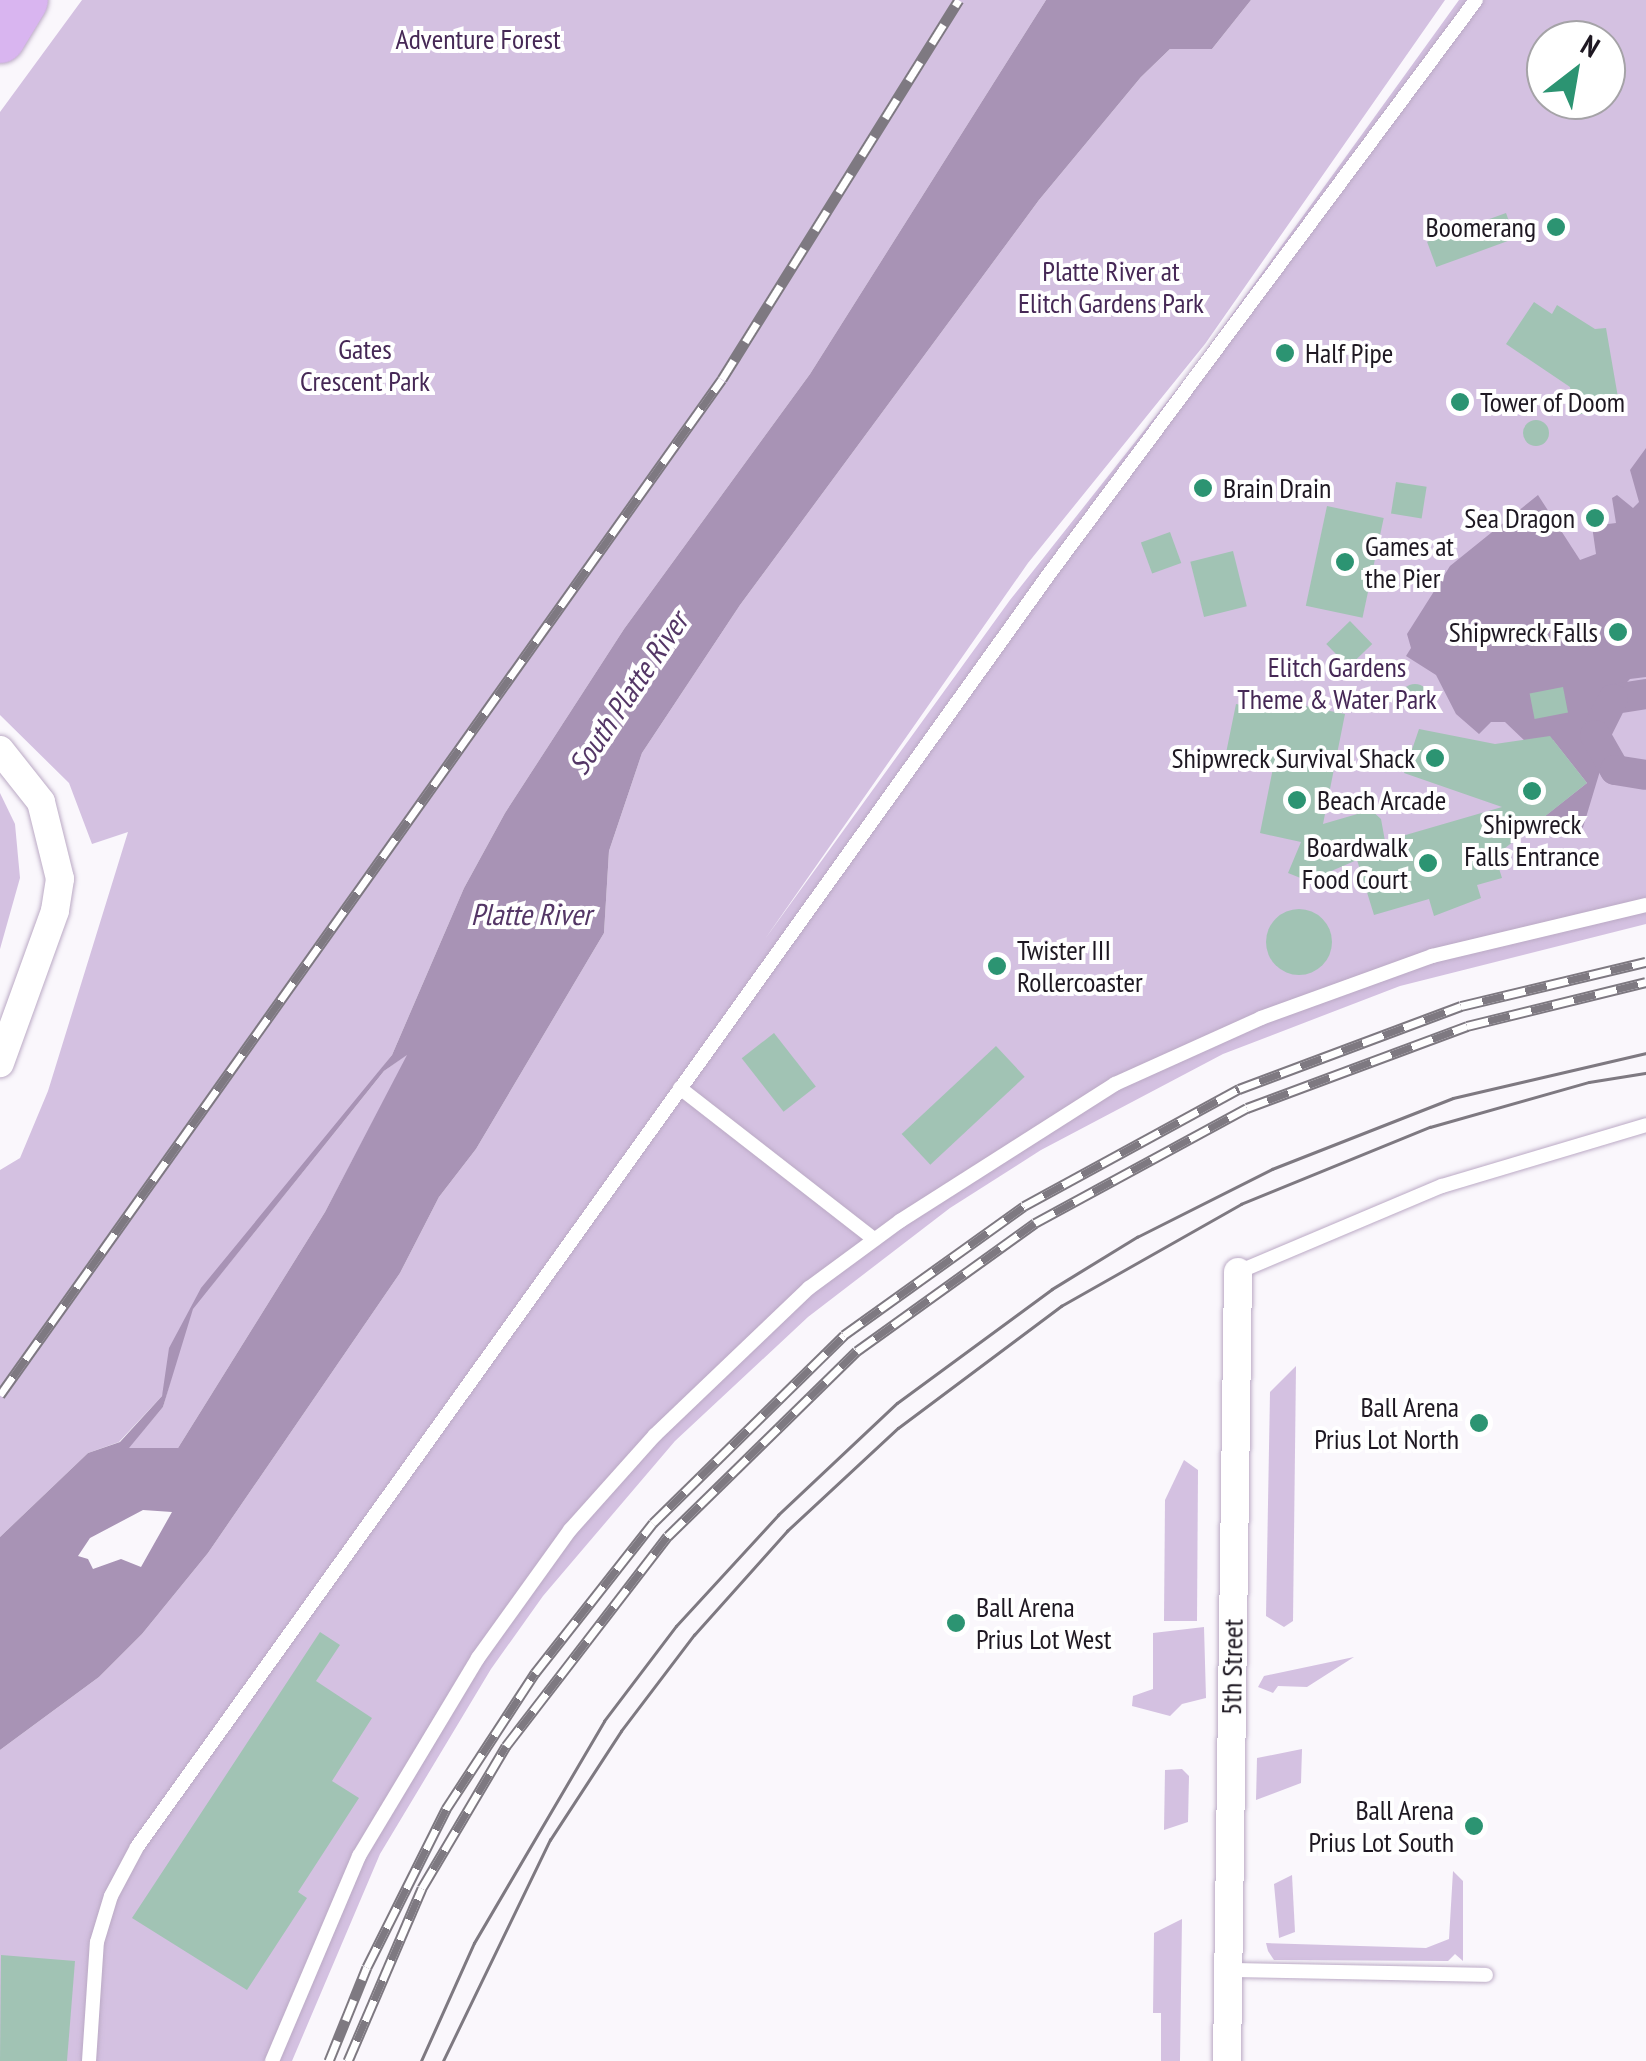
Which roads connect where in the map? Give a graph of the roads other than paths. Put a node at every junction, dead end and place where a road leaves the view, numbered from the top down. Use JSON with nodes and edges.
{"nodes":[{"id":1,"x":5,"y":0,"type":"edge"},
{"id":2,"x":23,"y":0,"type":"edge"},
{"id":3,"x":1476,"y":0,"type":"edge"},
{"id":4,"x":0,"y":8,"type":"edge"},
{"id":5,"x":0,"y":38,"type":"edge"},
{"id":6,"x":0,"y":750,"type":"edge"},
{"id":7,"x":1646,"y":904,"type":"edge"},
{"id":8,"x":0,"y":1062,"type":"edge"},
{"id":9,"x":680,"y":1088,"type":"junction"},
{"id":10,"x":1646,"y":1125,"type":"edge"},
{"id":11,"x":874,"y":1239,"type":"junction"},
{"id":12,"x":1238,"y":1272,"type":"joint"},
{"id":13,"x":1228,"y":1970,"type":"junction"},
{"id":14,"x":1486,"y":1975,"type":"dead end"},
{"id":15,"x":88,"y":2061,"type":"edge"},
{"id":16,"x":272,"y":2061,"type":"edge"},
{"id":17,"x":1227,"y":2061,"type":"edge"}],
"edges":[{"from":1,"to":4,"type":"highway"},
{"from":2,"to":5,"type":"highway"},
{"from":3,"to":9,"type":"lane"},
{"from":6,"to":8,"type":"street"},
{"from":7,"to":11,"type":"lane"},
{"from":9,"to":11,"type":"lane"},
{"from":9,"to":15,"type":"lane"},
{"from":10,"to":12,"type":"lane"},
{"from":11,"to":16,"type":"lane"},
{"from":12,"to":13,"type":"street","name":"5th Street"},
{"from":13,"to":14,"type":"lane"},
{"from":13,"to":17,"type":"street","name":"5th Street"}]}
